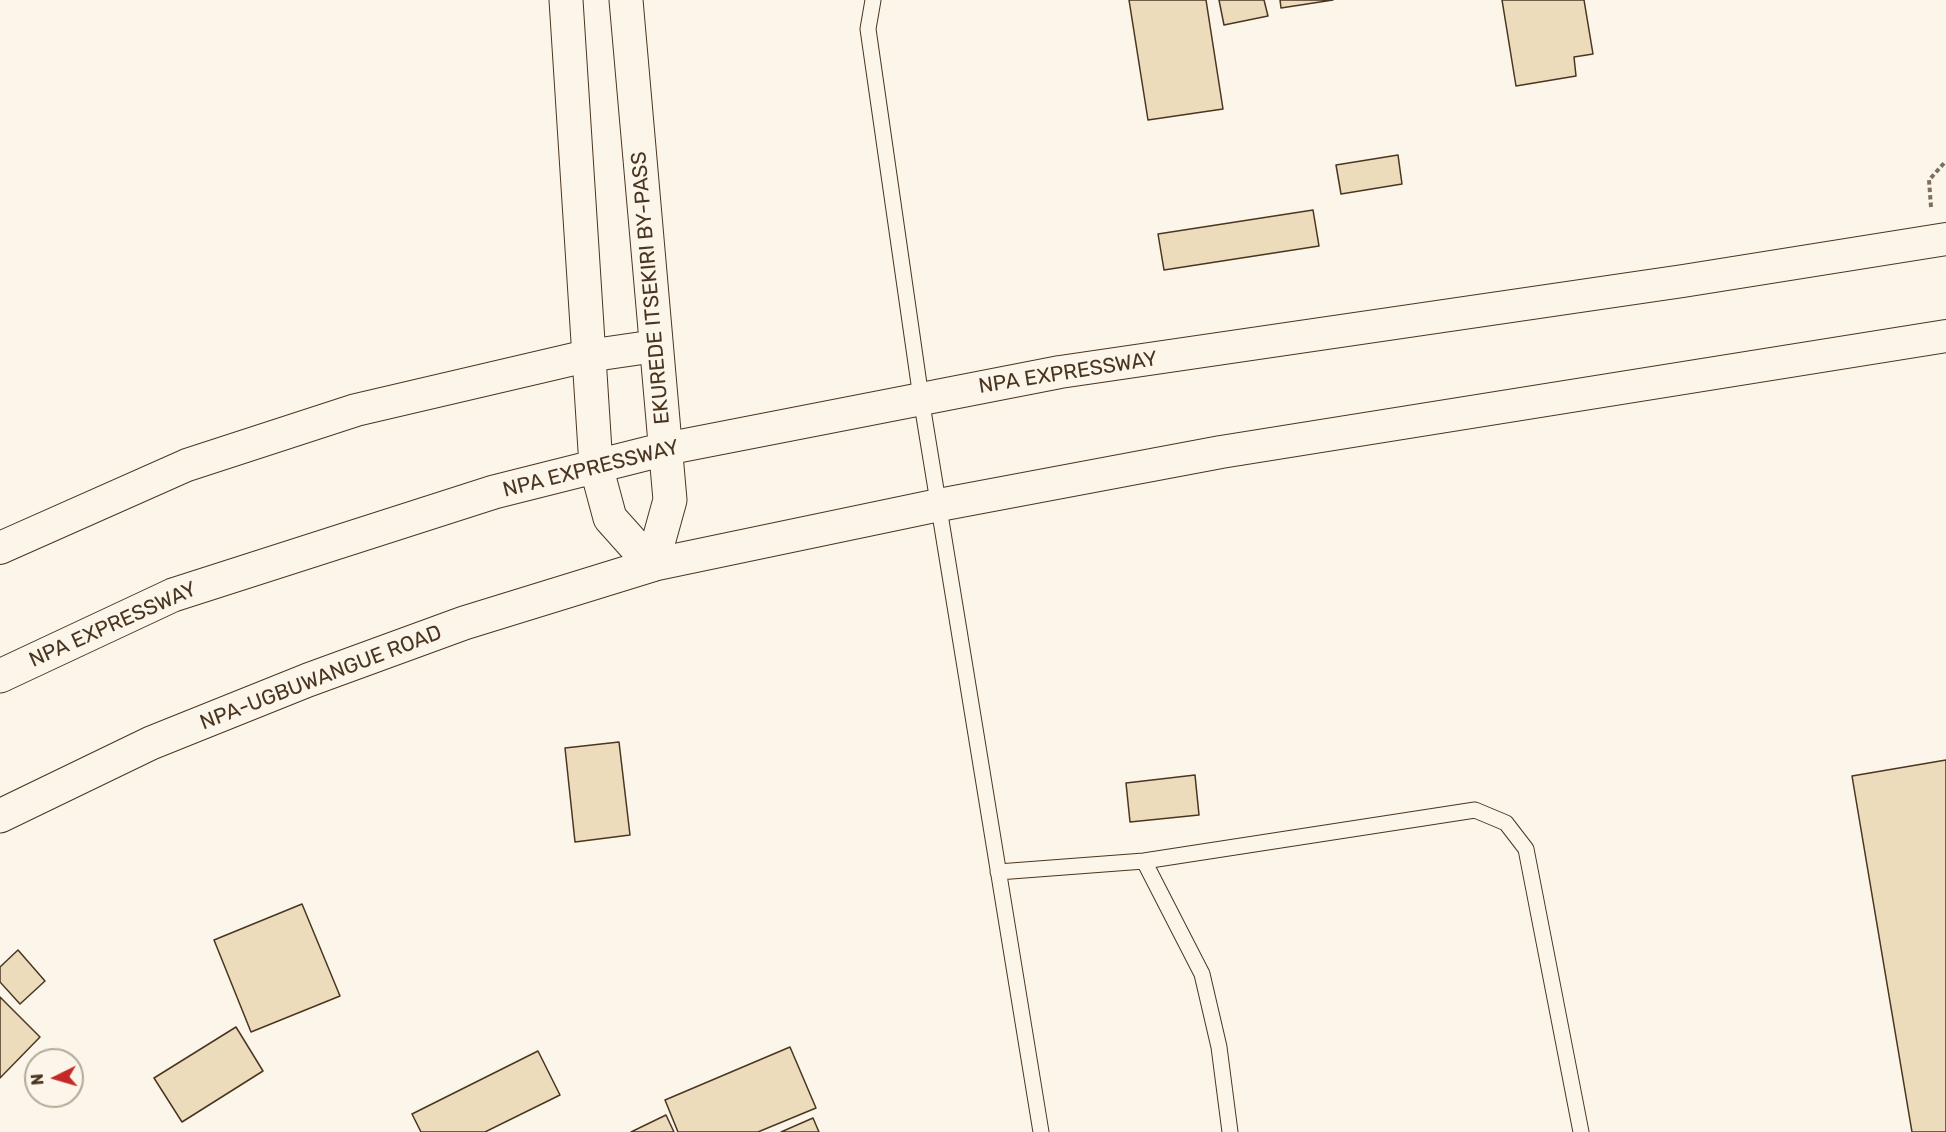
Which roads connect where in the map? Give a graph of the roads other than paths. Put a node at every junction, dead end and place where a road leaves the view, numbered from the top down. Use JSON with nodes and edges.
{"nodes":[{"id":1,"x":566,"y":0,"type":"edge"},
{"id":2,"x":626,"y":0,"type":"edge"},
{"id":3,"x":873,"y":0,"type":"edge"},
{"id":4,"x":1940,"y":240,"type":"edge"},
{"id":5,"x":1946,"y":336,"type":"edge"},
{"id":6,"x":656,"y":346,"type":"junction"},
{"id":7,"x":587,"y":356,"type":"junction"},
{"id":8,"x":921,"y":398,"type":"junction"},
{"id":9,"x":665,"y":449,"type":"junction"},
{"id":10,"x":596,"y":466,"type":"junction"},
{"id":11,"x":939,"y":505,"type":"junction"},
{"id":12,"x":0,"y":548,"type":"edge"},
{"id":13,"x":652,"y":565,"type":"junction"},
{"id":14,"x":0,"y":676,"type":"edge"},
{"id":15,"x":0,"y":816,"type":"edge"},
{"id":16,"x":1144,"y":861,"type":"junction"},
{"id":17,"x":998,"y":872,"type":"junction"},
{"id":18,"x":1041,"y":1132,"type":"edge"},
{"id":19,"x":1230,"y":1132,"type":"edge"},
{"id":20,"x":1581,"y":1132,"type":"edge"}],
"edges":[{"from":1,"to":7,"type":"main road"},
{"from":2,"to":6,"type":"main road","name":"EKUREDE ITSEKIRI BY-PASS"},
{"from":3,"to":8,"type":"lane"},
{"from":4,"to":8,"type":"street","name":"NPA EXPRESSWAY"},
{"from":5,"to":11,"type":"street"},
{"from":6,"to":7,"type":"street"},
{"from":6,"to":9,"type":"main road","name":"EKUREDE ITSEKIRI BY-PASS"},
{"from":7,"to":10,"type":"main road"},
{"from":7,"to":12,"type":"street"},
{"from":8,"to":9,"type":"street","name":"NPA EXPRESSWAY"},
{"from":8,"to":11,"type":"lane"},
{"from":9,"to":10,"type":"main road","name":"NPA EXPRESSWAY"},
{"from":9,"to":13,"type":"main road","name":"EKUREDE ITSEKIRI BY-PASS"},
{"from":10,"to":13,"type":"main road"},
{"from":10,"to":14,"type":"main road","name":"NPA EXPRESSWAY"},
{"from":11,"to":13,"type":"street"},
{"from":11,"to":17,"type":"lane"},
{"from":13,"to":15,"type":"main road","name":"NPA-UGBUWANGUE ROAD"},
{"from":16,"to":17,"type":"lane"},
{"from":16,"to":19,"type":"lane"},
{"from":16,"to":20,"type":"lane"},
{"from":17,"to":18,"type":"lane"}]}
